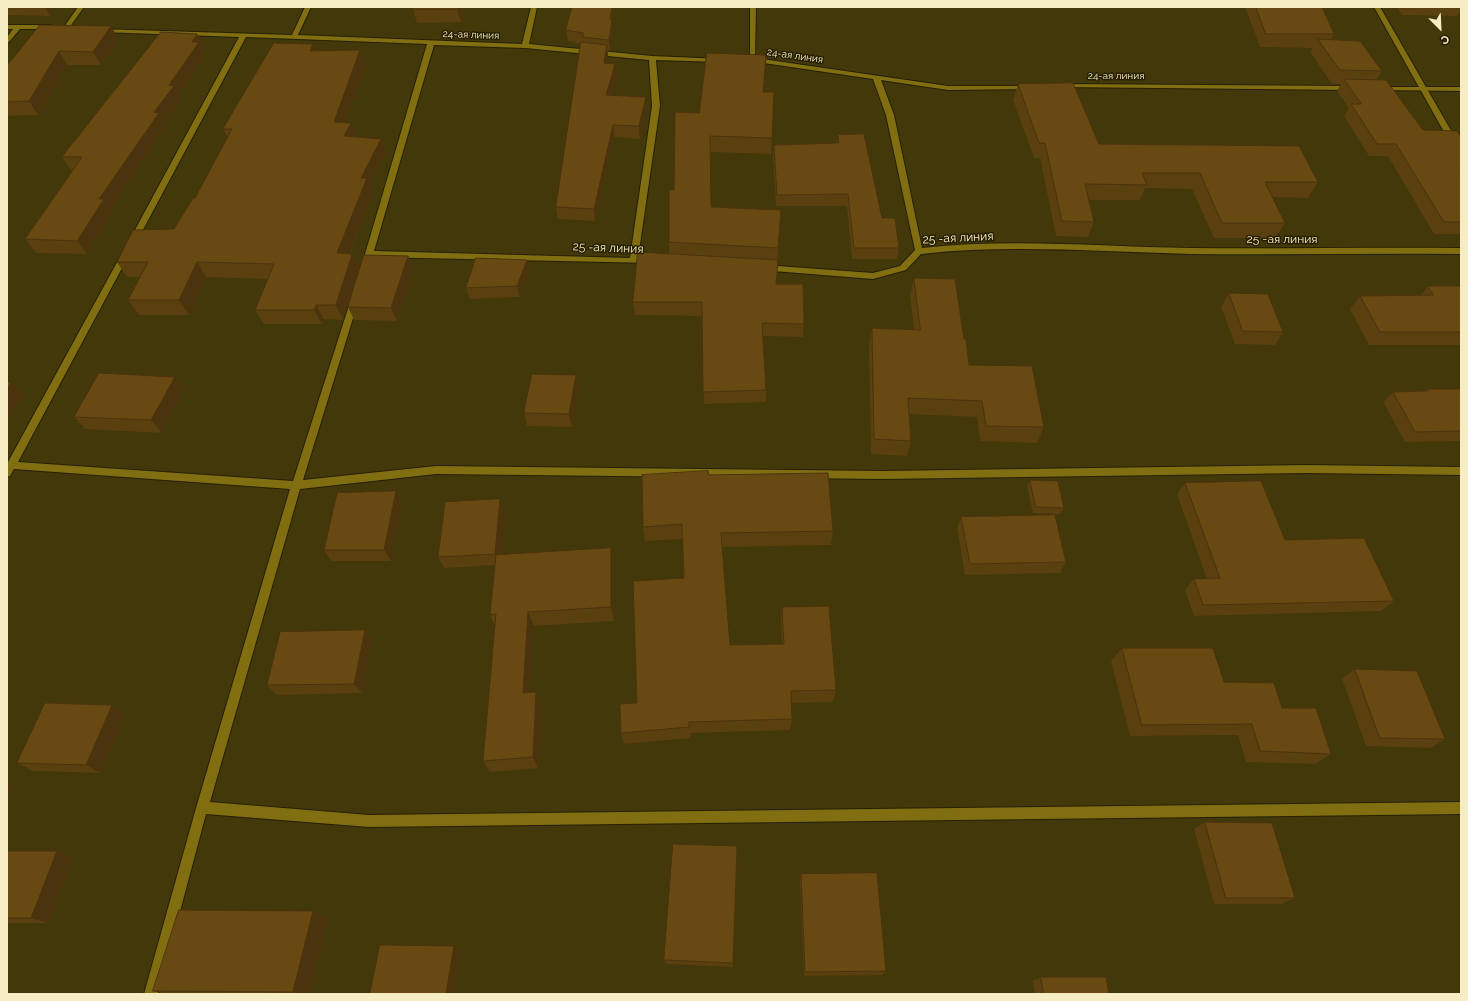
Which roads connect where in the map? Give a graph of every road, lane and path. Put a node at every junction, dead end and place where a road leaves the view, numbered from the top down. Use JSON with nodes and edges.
{"nodes":[{"id":1,"x":81,"y":7,"type":"edge"},
{"id":2,"x":308,"y":7,"type":"edge"},
{"id":3,"x":534,"y":7,"type":"edge"},
{"id":4,"x":752,"y":7,"type":"edge"},
{"id":5,"x":1377,"y":7,"type":"edge"},
{"id":6,"x":7,"y":27,"type":"edge"},
{"id":7,"x":17,"y":28,"type":"junction"},
{"id":8,"x":95,"y":30,"type":"edge"},
{"id":9,"x":244,"y":35,"type":"junction"},
{"id":10,"x":294,"y":37,"type":"junction"},
{"id":11,"x":7,"y":41,"type":"edge"},
{"id":12,"x":431,"y":43,"type":"junction"},
{"id":13,"x":525,"y":46,"type":"junction"},
{"id":14,"x":652,"y":58,"type":"junction"},
{"id":15,"x":729,"y":60,"type":"edge"},
{"id":16,"x":744,"y":60,"type":"edge"},
{"id":17,"x":752,"y":60,"type":"junction"},
{"id":18,"x":876,"y":77,"type":"junction"},
{"id":19,"x":1040,"y":86,"type":"edge"},
{"id":20,"x":1055,"y":86,"type":"edge"},
{"id":21,"x":1360,"y":88,"type":"edge"},
{"id":22,"x":1375,"y":88,"type":"edge"},
{"id":23,"x":1422,"y":89,"type":"junction"},
{"id":24,"x":1461,"y":89,"type":"edge"},
{"id":25,"x":1461,"y":155,"type":"edge"},
{"id":26,"x":919,"y":251,"type":"junction"},
{"id":27,"x":1461,"y":251,"type":"edge"},
{"id":28,"x":369,"y":254,"type":"junction"},
{"id":29,"x":634,"y":260,"type":"junction"},
{"id":30,"x":658,"y":262,"type":"edge"},
{"id":31,"x":752,"y":267,"type":"edge"},
{"id":32,"x":364,"y":269,"type":"edge"},
{"id":33,"x":357,"y":292,"type":"edge"},
{"id":34,"x":9,"y":469,"type":"edge"},
{"id":35,"x":1461,"y":471,"type":"edge"},
{"id":36,"x":296,"y":485,"type":"junction"},
{"id":37,"x":202,"y":808,"type":"junction"},
{"id":38,"x":1461,"y":808,"type":"edge"},
{"id":39,"x":151,"y":994,"type":"edge"}],
"edges":[{"from":1,"to":7,"type":"street"},
{"from":2,"to":10,"type":"street"},
{"from":3,"to":13,"type":"street"},
{"from":4,"to":17,"type":"street"},
{"from":5,"to":23,"type":"street"},
{"from":6,"to":7,"type":"street"},
{"from":7,"to":11,"type":"street"},
{"from":8,"to":9,"type":"street","name":"24-ая линия"},
{"from":9,"to":10,"type":"street","name":"24-ая линия"},
{"from":9,"to":34,"type":"street"},
{"from":10,"to":12,"type":"street","name":"24-ая линия"},
{"from":12,"to":13,"type":"street","name":"24-ая линия"},
{"from":12,"to":28,"type":"street"},
{"from":13,"to":14,"type":"street","name":"24-ая линия"},
{"from":14,"to":15,"type":"street","name":"24-ая линия"},
{"from":14,"to":29,"type":"street"},
{"from":16,"to":17,"type":"street","name":"24-ая линия"},
{"from":17,"to":18,"type":"street","name":"24-ая линия"},
{"from":18,"to":19,"type":"street","name":"24-ая линия"},
{"from":18,"to":26,"type":"street"},
{"from":20,"to":21,"type":"street","name":"24-ая линия"},
{"from":22,"to":23,"type":"street"},
{"from":23,"to":24,"type":"street"},
{"from":23,"to":25,"type":"street"},
{"from":26,"to":27,"type":"street","name":"25 -ая линия"},
{"from":26,"to":31,"type":"street","name":"25 -ая линия"},
{"from":28,"to":29,"type":"street","name":"25 -ая линия"},
{"from":28,"to":32,"type":"street"},
{"from":29,"to":30,"type":"street","name":"25 -ая линия"},
{"from":33,"to":36,"type":"street"},
{"from":34,"to":36,"type":"street"},
{"from":35,"to":36,"type":"street"},
{"from":36,"to":37,"type":"street"},
{"from":37,"to":38,"type":"street"},
{"from":37,"to":39,"type":"street"}]}
